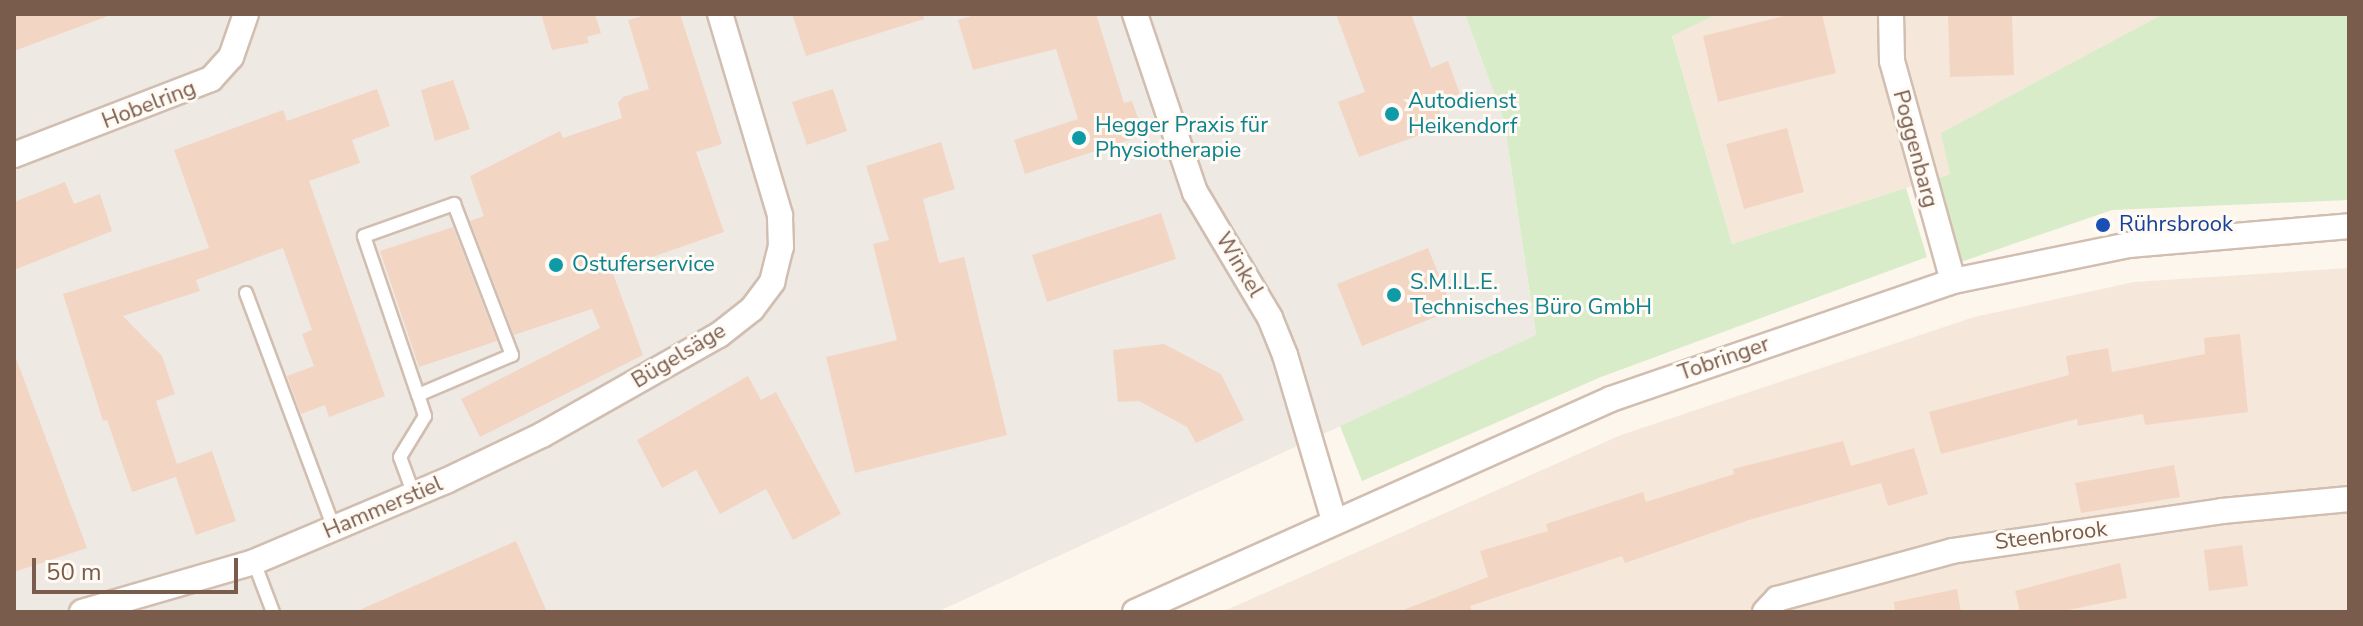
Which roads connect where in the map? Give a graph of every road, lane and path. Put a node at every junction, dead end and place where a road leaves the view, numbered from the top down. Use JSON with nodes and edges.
{"nodes":[{"id":1,"x":246,"y":14,"type":"edge"},
{"id":2,"x":720,"y":14,"type":"edge"},
{"id":3,"x":1136,"y":14,"type":"edge"},
{"id":4,"x":1891,"y":14,"type":"edge"},
{"id":5,"x":14,"y":155,"type":"edge"},
{"id":6,"x":2349,"y":226,"type":"edge"},
{"id":7,"x":1953,"y":281,"type":"junction"},
{"id":8,"x":246,"y":293,"type":"dead end"},
{"id":9,"x":418,"y":395,"type":"junction"},
{"id":10,"x":542,"y":435,"type":"joint"},
{"id":11,"x":414,"y":495,"type":"junction"},
{"id":12,"x":2349,"y":499,"type":"edge"},
{"id":13,"x":1334,"y":520,"type":"junction"},
{"id":14,"x":334,"y":528,"type":"junction"},
{"id":15,"x":254,"y":562,"type":"junction"},
{"id":16,"x":82,"y":612,"type":"edge"},
{"id":17,"x":273,"y":612,"type":"edge"},
{"id":18,"x":1135,"y":612,"type":"edge"},
{"id":19,"x":1765,"y":612,"type":"edge"}],
"edges":[{"from":1,"to":5,"type":"street","name":"Hobelring"},
{"from":2,"to":10,"type":"street","name":"Bügelsäge"},
{"from":3,"to":13,"type":"street","name":"Winkel"},
{"from":4,"to":7,"type":"street","name":"Poggenbarg"},
{"from":6,"to":7,"type":"street","name":"Tobringer"},
{"from":7,"to":13,"type":"street","name":"Tobringer"},
{"from":8,"to":14,"type":"lane"},
{"from":9,"to":9,"type":"lane"},
{"from":9,"to":11,"type":"lane"},
{"from":10,"to":11,"type":"street","name":"Hammerstiel"},
{"from":11,"to":14,"type":"street","name":"Hammerstiel"},
{"from":12,"to":19,"type":"street","name":"Steenbrook"},
{"from":13,"to":18,"type":"street","name":"Tobringer"},
{"from":14,"to":15,"type":"street","name":"Hammerstiel"},
{"from":15,"to":16,"type":"street","name":"Hammerstiel"},
{"from":15,"to":17,"type":"lane"}]}
